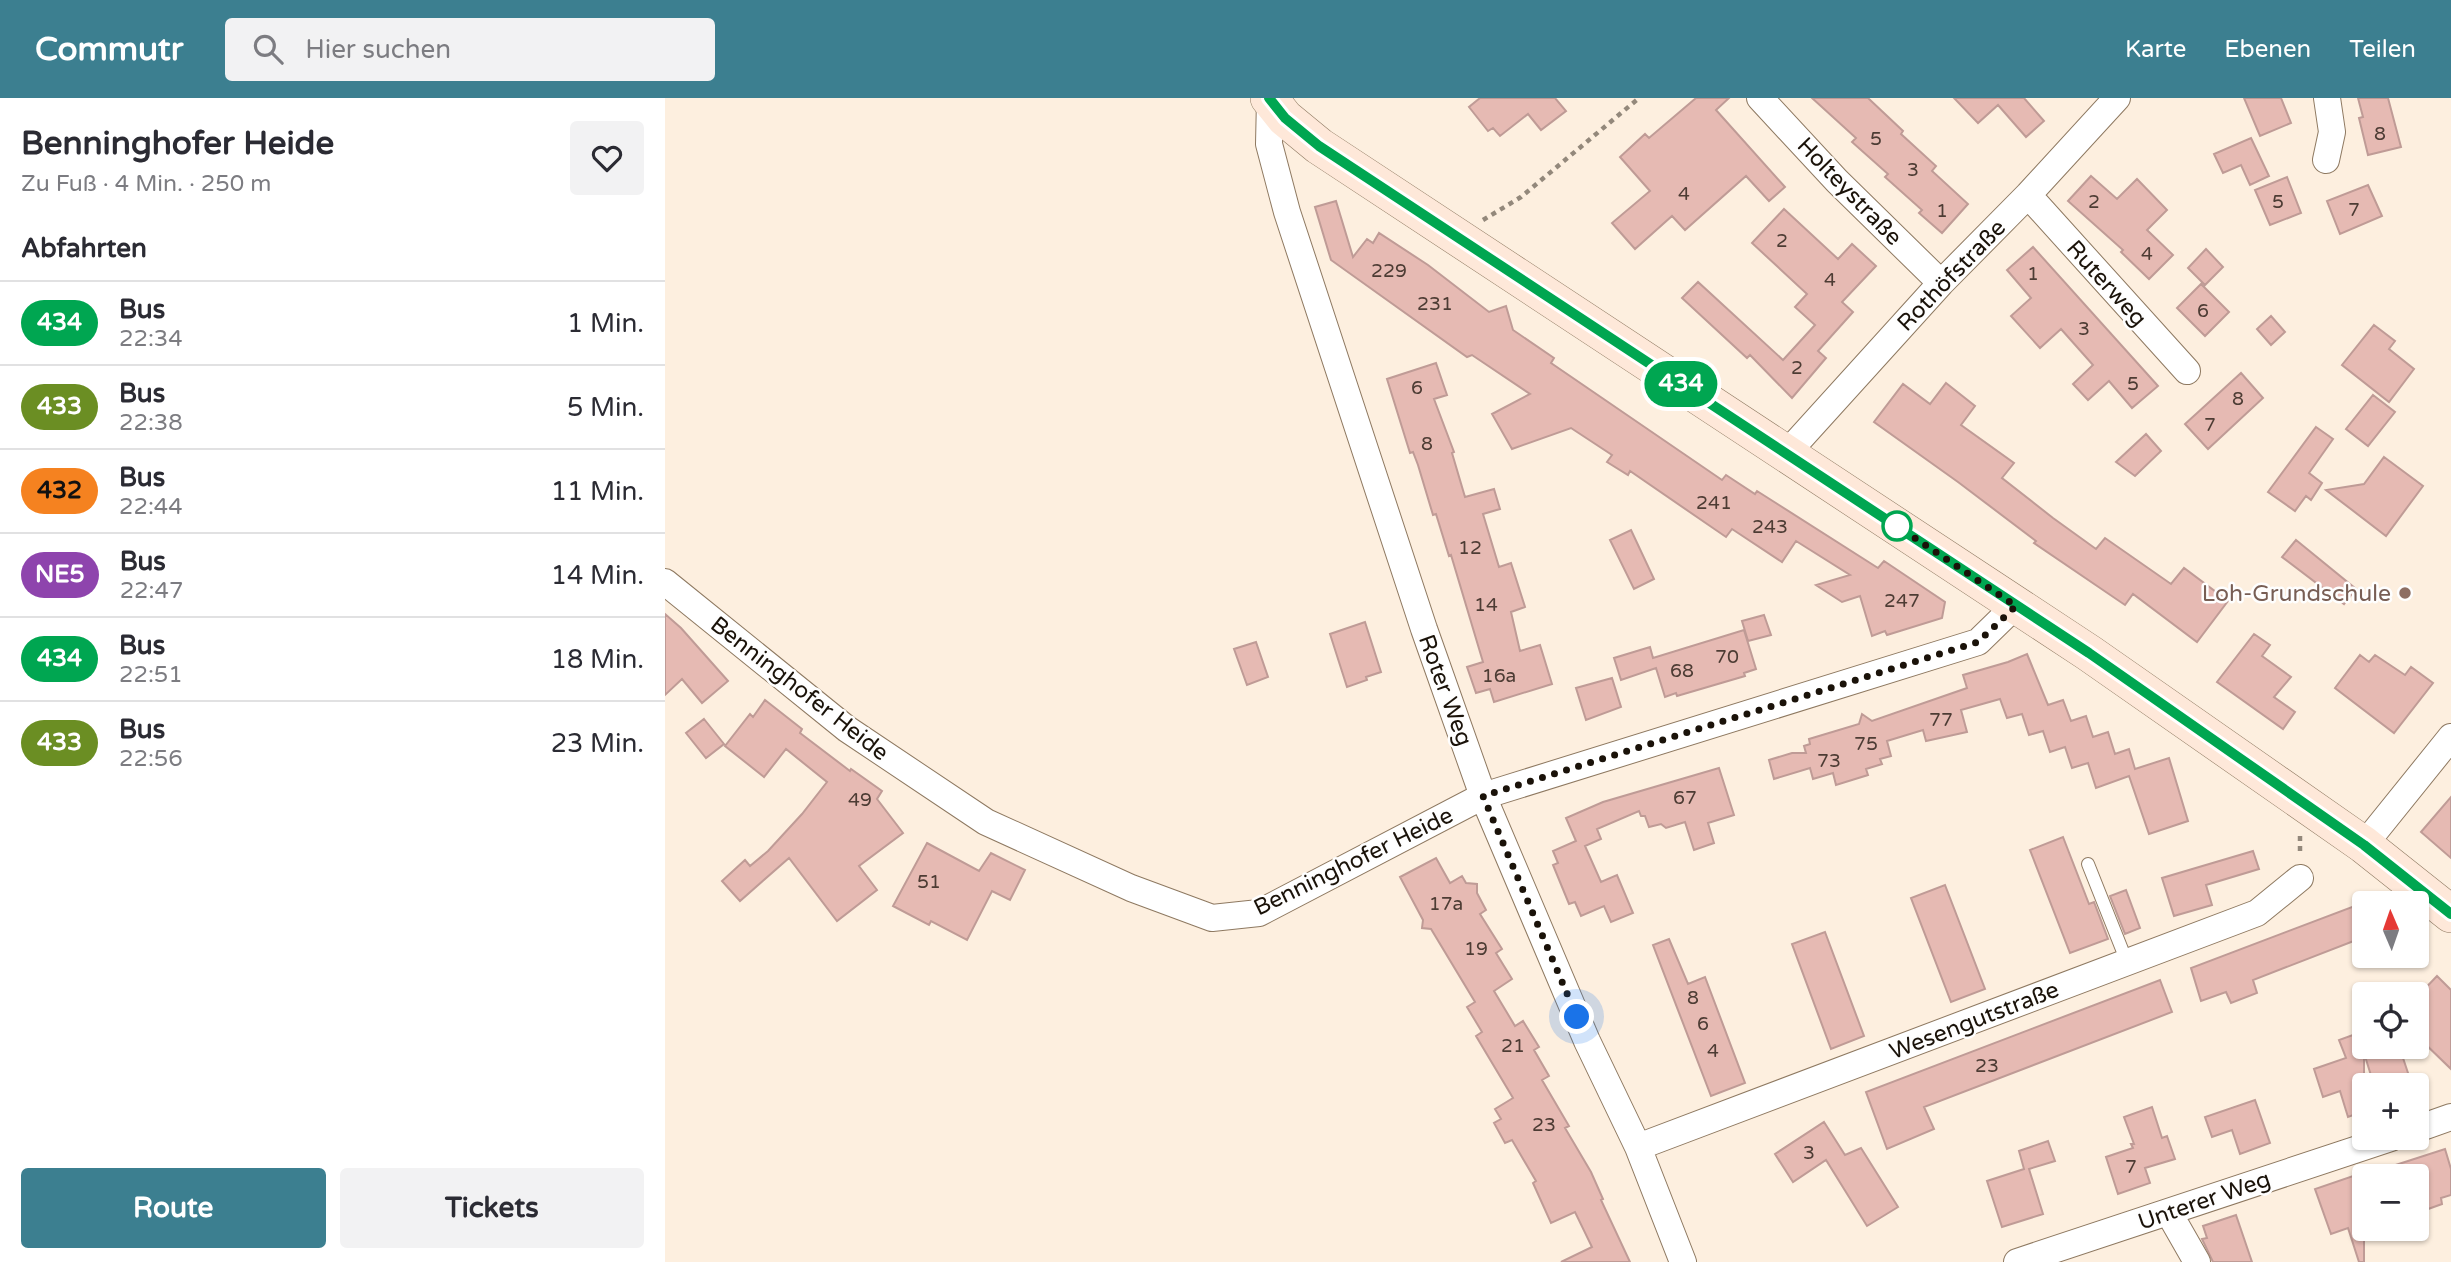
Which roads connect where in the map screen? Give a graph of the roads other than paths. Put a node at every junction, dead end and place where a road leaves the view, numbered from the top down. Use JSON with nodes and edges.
{"nodes":[{"id":1,"x":1270,"y":98,"type":"edge"},
{"id":2,"x":1760,"y":98,"type":"edge"},
{"id":3,"x":2117,"y":98,"type":"edge"},
{"id":4,"x":2327,"y":98,"type":"edge"},
{"id":5,"x":2326,"y":160,"type":"dead end"},
{"id":6,"x":2028,"y":195,"type":"junction"},
{"id":7,"x":1941,"y":283,"type":"junction"},
{"id":8,"x":2187,"y":371,"type":"dead end"},
{"id":9,"x":1787,"y":453,"type":"junction"},
{"id":10,"x":665,"y":582,"type":"edge"},
{"id":11,"x":2016,"y":606,"type":"junction"},
{"id":12,"x":2451,"y":737,"type":"edge"},
{"id":13,"x":1483,"y":796,"type":"junction"},
{"id":14,"x":2364,"y":845,"type":"junction"},
{"id":15,"x":2088,"y":864,"type":"dead end"},
{"id":16,"x":2300,"y":878,"type":"dead end"},
{"id":17,"x":2451,"y":914,"type":"edge"},
{"id":18,"x":2127,"y":962,"type":"junction"},
{"id":19,"x":2451,"y":1117,"type":"edge"},
{"id":20,"x":2429,"y":1125,"type":"edge"},
{"id":21,"x":1638,"y":1147,"type":"junction"},
{"id":22,"x":2355,"y":1150,"type":"edge"},
{"id":23,"x":2169,"y":1213,"type":"junction"},
{"id":24,"x":1681,"y":1261,"type":"edge"},
{"id":25,"x":2017,"y":1262,"type":"edge"},
{"id":26,"x":2197,"y":1262,"type":"edge"}],
"edges":[{"from":1,"to":9,"type":"main road"},
{"from":1,"to":13,"type":"street","name":"Roter Weg"},
{"from":2,"to":7,"type":"street","name":"Holteystraße"},
{"from":3,"to":6,"type":"street","name":"Rothöfstraße"},
{"from":4,"to":5,"type":"street"},
{"from":6,"to":7,"type":"street","name":"Rothöfstraße"},
{"from":6,"to":8,"type":"street","name":"Ruterweg"},
{"from":7,"to":9,"type":"street","name":"Rothöfstraße"},
{"from":9,"to":11,"type":"main road"},
{"from":10,"to":13,"type":"street","name":"Benninghofer Heide"},
{"from":11,"to":13,"type":"street","name":"Benninghofer Heide"},
{"from":11,"to":14,"type":"main road"},
{"from":12,"to":14,"type":"street"},
{"from":13,"to":21,"type":"street","name":"Roter Weg"},
{"from":14,"to":17,"type":"main road"},
{"from":15,"to":18,"type":"lane"},
{"from":16,"to":18,"type":"street","name":"Wesengutstraße"},
{"from":18,"to":21,"type":"street","name":"Wesengutstraße"},
{"from":19,"to":20,"type":"street"},
{"from":21,"to":24,"type":"street","name":"Roter Weg"},
{"from":22,"to":23,"type":"street","name":"Unterer Weg"},
{"from":23,"to":25,"type":"street","name":"Unterer Weg"},
{"from":23,"to":26,"type":"street"}]}
